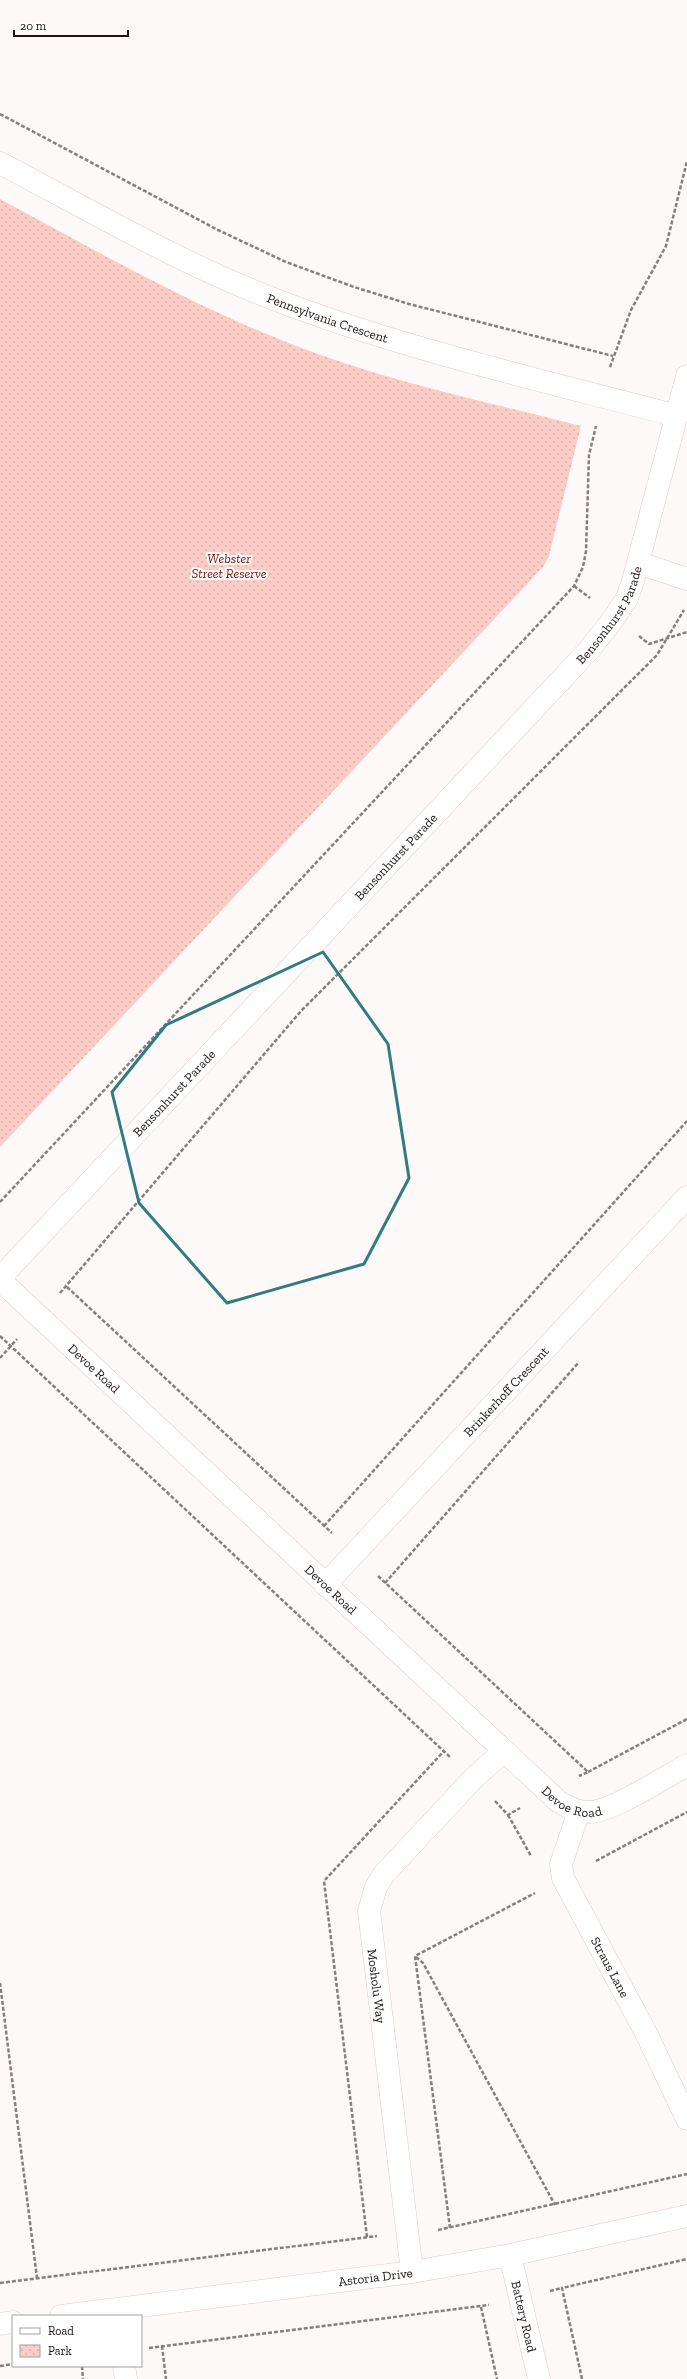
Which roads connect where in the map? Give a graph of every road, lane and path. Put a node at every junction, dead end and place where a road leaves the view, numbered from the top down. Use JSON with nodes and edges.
{"nodes":[{"id":1,"x":0,"y":114,"type":"edge"},
{"id":2,"x":687,"y":161,"type":"edge"},
{"id":3,"x":0,"y":163,"type":"edge"},
{"id":4,"x":687,"y":376,"type":"edge"},
{"id":5,"x":677,"y":416,"type":"junction"},
{"id":6,"x":589,"y":455,"type":"dead end"},
{"id":7,"x":639,"y":563,"type":"junction"},
{"id":8,"x":687,"y":579,"type":"edge"},
{"id":9,"x":686,"y":602,"type":"dead end"},
{"id":10,"x":687,"y":1121,"type":"edge"},
{"id":11,"x":687,"y":1197,"type":"edge"},
{"id":12,"x":0,"y":1202,"type":"edge"},
{"id":13,"x":0,"y":1279,"type":"edge"},
{"id":14,"x":39,"y":1316,"type":"junction"},
{"id":15,"x":0,"y":1358,"type":"edge"},
{"id":16,"x":583,"y":1358,"type":"dead end"},
{"id":17,"x":324,"y":1526,"type":"dead end"},
{"id":18,"x":385,"y":1583,"type":"dead end"},
{"id":19,"x":325,"y":1585,"type":"junction"},
{"id":20,"x":687,"y":1719,"type":"edge"},
{"id":21,"x":504,"y":1751,"type":"junction"},
{"id":22,"x":687,"y":1765,"type":"edge"},
{"id":23,"x":588,"y":1772,"type":"dead end"},
{"id":24,"x":579,"y":1811,"type":"junction"},
{"id":25,"x":687,"y":1812,"type":"edge"},
{"id":26,"x":563,"y":1878,"type":"junction"},
{"id":27,"x":416,"y":1956,"type":"junction"},
{"id":28,"x":0,"y":1983,"type":"edge"},
{"id":29,"x":687,"y":2119,"type":"edge"},
{"id":30,"x":687,"y":2174,"type":"edge"},
{"id":31,"x":555,"y":2205,"type":"junction"},
{"id":32,"x":687,"y":2216,"type":"edge"},
{"id":33,"x":450,"y":2228,"type":"junction"},
{"id":34,"x":408,"y":2234,"type":"junction"},
{"id":35,"x":510,"y":2255,"type":"junction"},
{"id":36,"x":687,"y":2259,"type":"edge"},
{"id":37,"x":412,"y":2272,"type":"junction"},
{"id":38,"x":37,"y":2278,"type":"junction"},
{"id":39,"x":0,"y":2283,"type":"edge"},
{"id":40,"x":562,"y":2288,"type":"junction"},
{"id":41,"x":520,"y":2298,"type":"junction"},
{"id":42,"x":481,"y":2306,"type":"junction"},
{"id":43,"x":116,"y":2312,"type":"edge"},
{"id":44,"x":75,"y":2315,"type":"edge"},
{"id":45,"x":162,"y":2346,"type":"junction"},
{"id":46,"x":142,"y":2349,"type":"edge"},
{"id":47,"x":12,"y":2364,"type":"edge"},
{"id":48,"x":0,"y":2366,"type":"edge"},
{"id":49,"x":82,"y":2367,"type":"edge"},
{"id":50,"x":124,"y":2367,"type":"edge"},
{"id":51,"x":84,"y":2379,"type":"edge"},
{"id":52,"x":126,"y":2379,"type":"edge"},
{"id":53,"x":166,"y":2379,"type":"edge"},
{"id":54,"x":497,"y":2379,"type":"edge"},
{"id":55,"x":539,"y":2379,"type":"edge"},
{"id":56,"x":582,"y":2379,"type":"edge"}],
"edges":[{"from":1,"to":2,"type":"path"},
{"from":3,"to":5,"type":"street","name":"Pennsylvania Crescent"},
{"from":4,"to":5,"type":"street","name":"Bensonhurst Parade"},
{"from":5,"to":7,"type":"street","name":"Bensonhurst Parade"},
{"from":6,"to":12,"type":"path"},
{"from":7,"to":8,"type":"street"},
{"from":7,"to":13,"type":"street","name":"Bensonhurst Parade"},
{"from":9,"to":14,"type":"path"},
{"from":10,"to":17,"type":"path"},
{"from":11,"to":19,"type":"street","name":"Brinkerhoff Crescent"},
{"from":13,"to":14,"type":"street","name":"Devoe Road"},
{"from":14,"to":15,"type":"path"},
{"from":14,"to":19,"type":"street","name":"Devoe Road"},
{"from":16,"to":18,"type":"path"},
{"from":19,"to":21,"type":"street","name":"Devoe Road"},
{"from":20,"to":23,"type":"path"},
{"from":21,"to":24,"type":"street","name":"Devoe Road"},
{"from":21,"to":34,"type":"street","name":"Mosholu Way"},
{"from":22,"to":24,"type":"street","name":"Devoe Road"},
{"from":24,"to":26,"type":"street","name":"Straus Lane"},
{"from":25,"to":26,"type":"path"},
{"from":26,"to":27,"type":"path"},
{"from":26,"to":29,"type":"street","name":"Straus Lane"},
{"from":27,"to":31,"type":"path"},
{"from":27,"to":33,"type":"path"},
{"from":28,"to":38,"type":"path"},
{"from":30,"to":31,"type":"path"},
{"from":31,"to":33,"type":"path"},
{"from":32,"to":35,"type":"street","name":"Astoria Drive"},
{"from":33,"to":34,"type":"path"},
{"from":34,"to":37,"type":"street","name":"Mosholu Way"},
{"from":34,"to":38,"type":"path"},
{"from":35,"to":37,"type":"street","name":"Astoria Drive"},
{"from":35,"to":41,"type":"street","name":"Battery Road"},
{"from":36,"to":40,"type":"path"},
{"from":37,"to":43,"type":"street","name":"Astoria Drive"},
{"from":38,"to":39,"type":"path"},
{"from":40,"to":41,"type":"path"},
{"from":40,"to":56,"type":"path"},
{"from":41,"to":42,"type":"path"},
{"from":41,"to":55,"type":"street","name":"Battery Road"},
{"from":42,"to":45,"type":"path"},
{"from":42,"to":54,"type":"path"},
{"from":43,"to":44,"type":"street","name":"Astoria Drive"},
{"from":45,"to":46,"type":"path"},
{"from":45,"to":53,"type":"path"},
{"from":47,"to":48,"type":"path"},
{"from":49,"to":51,"type":"path"},
{"from":50,"to":52,"type":"street"}]}
